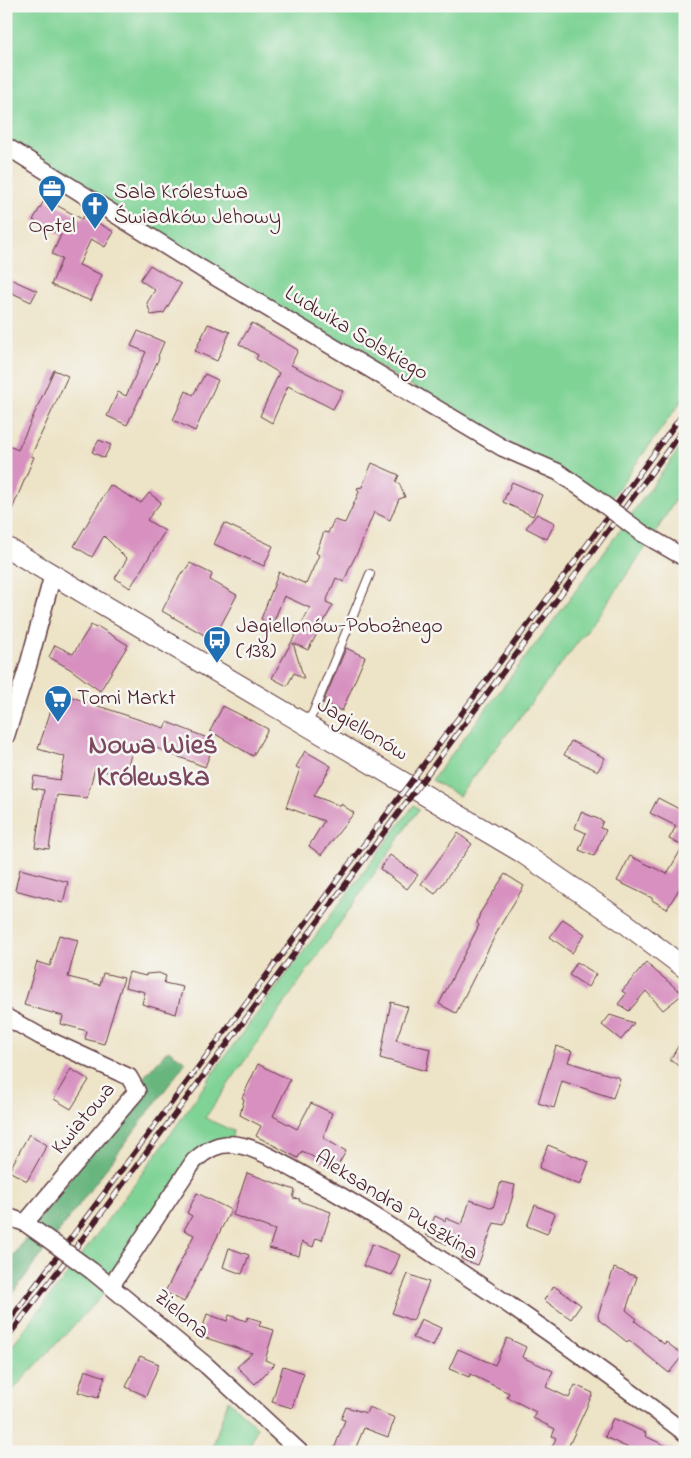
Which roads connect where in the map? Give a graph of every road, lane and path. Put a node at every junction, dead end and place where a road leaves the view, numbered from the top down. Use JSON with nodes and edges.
{"nodes":[{"id":1,"x":6,"y":146,"type":"edge"},
{"id":2,"x":6,"y":547,"type":"edge"},
{"id":3,"x":685,"y":558,"type":"edge"},
{"id":4,"x":53,"y":574,"type":"junction"},
{"id":5,"x":370,"y":574,"type":"dead end"},
{"id":6,"x":305,"y":724,"type":"junction"},
{"id":7,"x":6,"y":736,"type":"edge"},
{"id":8,"x":685,"y":968,"type":"edge"},
{"id":9,"x":6,"y":1017,"type":"edge"},
{"id":10,"x":6,"y":1216,"type":"edge"},
{"id":11,"x":25,"y":1223,"type":"junction"},
{"id":12,"x":111,"y":1286,"type":"junction"},
{"id":13,"x":685,"y":1433,"type":"edge"},
{"id":14,"x":300,"y":1452,"type":"edge"}],
"edges":[{"from":1,"to":3,"type":"street","name":"Ludwika Solskiego","bridge":true},
{"from":2,"to":4,"type":"street","name":"Jagiellonów"},
{"from":4,"to":6,"type":"street","name":"Jagiellonów"},
{"from":4,"to":7,"type":"street"},
{"from":5,"to":6,"type":"lane"},
{"from":6,"to":8,"type":"street","name":"Jagiellonów"},
{"from":9,"to":11,"type":"street","name":"Kwiatowa"},
{"from":10,"to":11,"type":"street","name":"Zielona"},
{"from":11,"to":12,"type":"street","name":"Zielona","bridge":true},
{"from":12,"to":13,"type":"street","name":"Aleksandra Puszkina"},
{"from":12,"to":14,"type":"street","name":"Zielona"}]}
